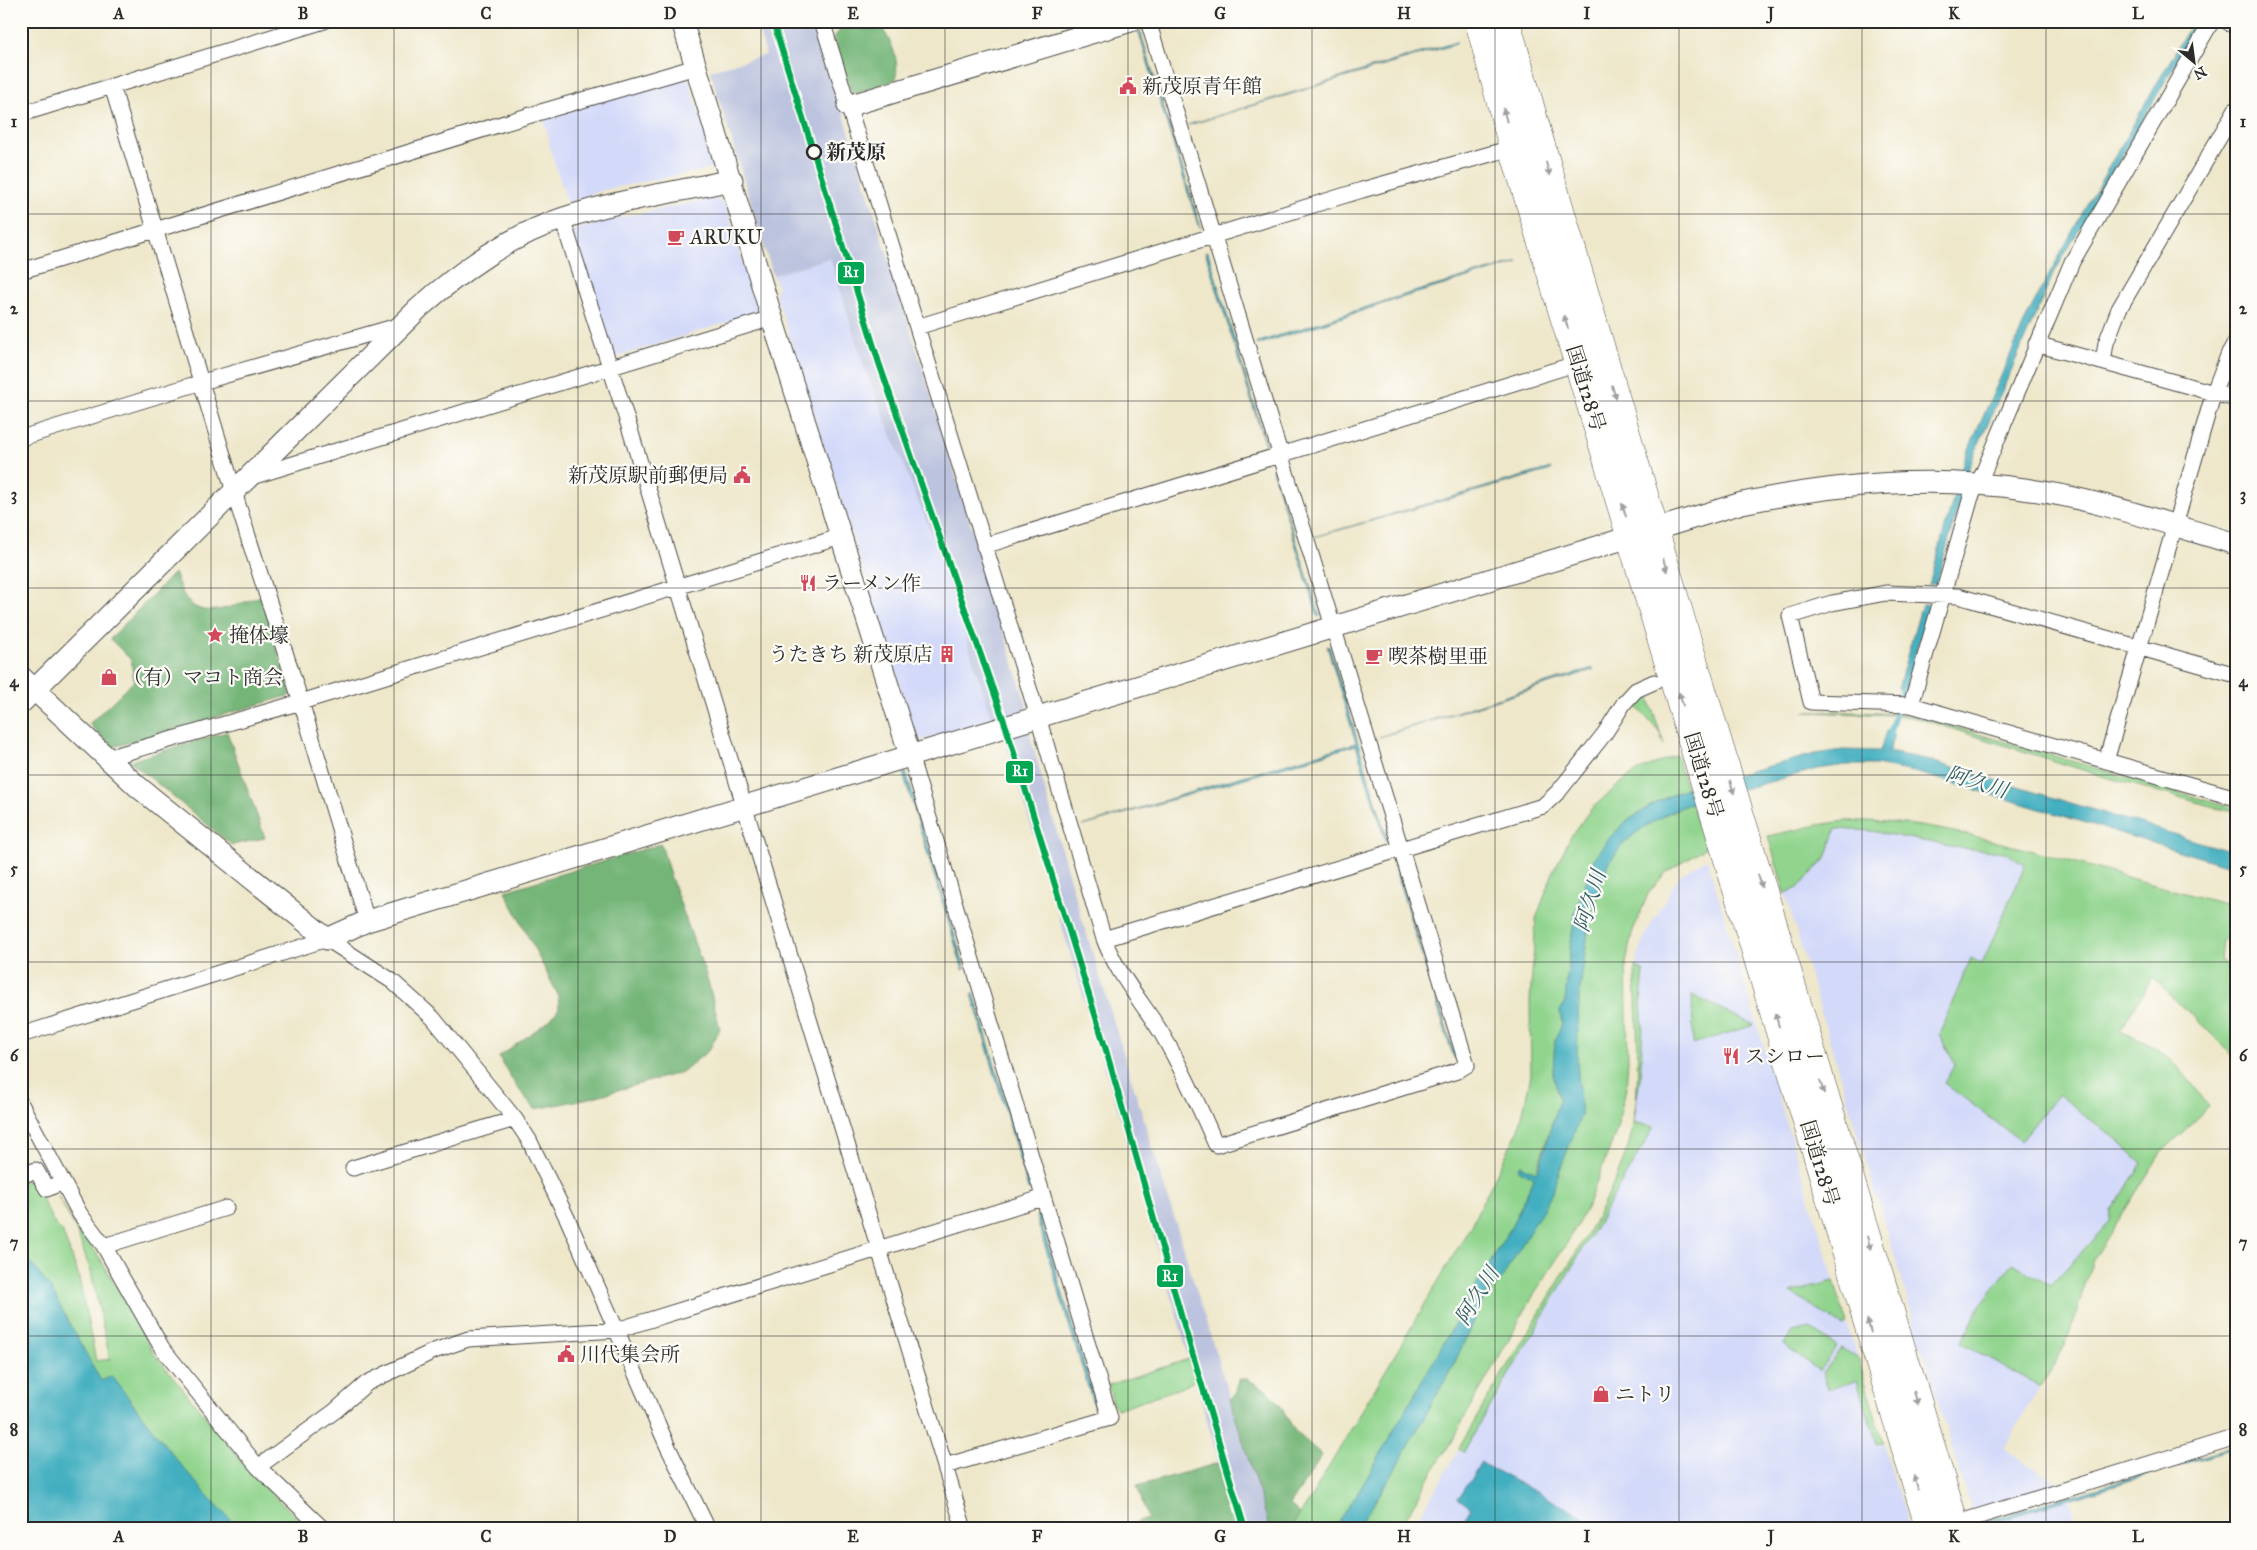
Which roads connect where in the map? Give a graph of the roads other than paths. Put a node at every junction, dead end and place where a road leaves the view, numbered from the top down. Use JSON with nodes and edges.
{"nodes":[{"id":1,"x":324,"y":21,"type":"edge"},
{"id":2,"x":682,"y":21,"type":"edge"},
{"id":3,"x":822,"y":21,"type":"edge"},
{"id":4,"x":1131,"y":21,"type":"edge"},
{"id":5,"x":1148,"y":21,"type":"edge"},
{"id":6,"x":1480,"y":21,"type":"edge"},
{"id":7,"x":1506,"y":21,"type":"edge"},
{"id":8,"x":2212,"y":21,"type":"edge"},
{"id":9,"x":2226,"y":21,"type":"edge"},
{"id":10,"x":2236,"y":27,"type":"edge"},
{"id":11,"x":696,"y":67,"type":"junction"},
{"id":12,"x":112,"y":86,"type":"junction"},
{"id":13,"x":848,"y":106,"type":"junction"},
{"id":14,"x":2236,"y":110,"type":"edge"},
{"id":15,"x":21,"y":114,"type":"edge"},
{"id":16,"x":1540,"y":142,"type":"junction"},
{"id":17,"x":1513,"y":148,"type":"junction"},
{"id":18,"x":732,"y":180,"type":"junction"},
{"id":19,"x":562,"y":218,"type":"junction"},
{"id":20,"x":155,"y":229,"type":"junction"},
{"id":21,"x":1213,"y":237,"type":"junction"},
{"id":22,"x":21,"y":271,"type":"edge"},
{"id":23,"x":772,"y":318,"type":"junction"},
{"id":24,"x":402,"y":324,"type":"junction"},
{"id":25,"x":917,"y":327,"type":"junction"},
{"id":26,"x":2236,"y":341,"type":"edge"},
{"id":27,"x":2036,"y":344,"type":"junction"},
{"id":28,"x":1591,"y":360,"type":"junction"},
{"id":29,"x":2103,"y":362,"type":"junction"},
{"id":30,"x":610,"y":368,"type":"junction"},
{"id":31,"x":202,"y":382,"type":"junction"},
{"id":32,"x":2214,"y":392,"type":"junction"},
{"id":33,"x":2236,"y":399,"type":"edge"},
{"id":34,"x":21,"y":438,"type":"edge"},
{"id":35,"x":1280,"y":456,"type":"junction"},
{"id":36,"x":251,"y":477,"type":"junction"},
{"id":37,"x":1977,"y":484,"type":"junction"},
{"id":38,"x":234,"y":493,"type":"junction"},
{"id":39,"x":2174,"y":526,"type":"junction"},
{"id":40,"x":1643,"y":532,"type":"junction"},
{"id":41,"x":840,"y":537,"type":"junction"},
{"id":42,"x":2236,"y":544,"type":"edge"},
{"id":43,"x":984,"y":546,"type":"junction"},
{"id":44,"x":678,"y":587,"type":"junction"},
{"id":45,"x":1942,"y":595,"type":"junction"},
{"id":46,"x":1333,"y":627,"type":"junction"},
{"id":47,"x":2138,"y":647,"type":"junction"},
{"id":48,"x":2236,"y":675,"type":"edge"},
{"id":49,"x":1654,"y":682,"type":"dead end"},
{"id":50,"x":26,"y":690,"type":"edge"},
{"id":51,"x":301,"y":702,"type":"junction"},
{"id":52,"x":1911,"y":705,"type":"junction"},
{"id":53,"x":1038,"y":717,"type":"junction"},
{"id":54,"x":910,"y":755,"type":"junction"},
{"id":55,"x":107,"y":758,"type":"junction"},
{"id":56,"x":2106,"y":761,"type":"junction"},
{"id":57,"x":2236,"y":798,"type":"edge"},
{"id":58,"x":745,"y":806,"type":"junction"},
{"id":59,"x":1400,"y":849,"type":"junction"},
{"id":60,"x":367,"y":921,"type":"junction"},
{"id":61,"x":327,"y":939,"type":"junction"},
{"id":62,"x":1104,"y":939,"type":"junction"},
{"id":63,"x":21,"y":1035,"type":"edge"},
{"id":64,"x":21,"y":1104,"type":"edge"},
{"id":65,"x":514,"y":1119,"type":"junction"},
{"id":66,"x":353,"y":1168,"type":"dead end"},
{"id":67,"x":21,"y":1176,"type":"edge"},
{"id":68,"x":62,"y":1182,"type":"junction"},
{"id":69,"x":1042,"y":1198,"type":"junction"},
{"id":70,"x":226,"y":1208,"type":"dead end"},
{"id":71,"x":104,"y":1246,"type":"junction"},
{"id":72,"x":879,"y":1249,"type":"junction"},
{"id":73,"x":617,"y":1330,"type":"junction"},
{"id":74,"x":2236,"y":1437,"type":"edge"},
{"id":75,"x":945,"y":1466,"type":"junction"},
{"id":76,"x":258,"y":1467,"type":"junction"},
{"id":77,"x":1946,"y":1527,"type":"edge"},
{"id":78,"x":323,"y":1529,"type":"edge"},
{"id":79,"x":708,"y":1529,"type":"edge"},
{"id":80,"x":964,"y":1529,"type":"edge"}],
"edges":[{"from":1,"to":12,"type":"street"},
{"from":2,"to":11,"type":"street"},
{"from":3,"to":13,"type":"street"},
{"from":4,"to":13,"type":"street"},
{"from":5,"to":21,"type":"street"},
{"from":17,"to":6,"type":"highway","name":"国道128号","one_way":true},
{"from":7,"to":16,"type":"highway","name":"国道128号"},
{"from":8,"to":27,"type":"street"},
{"from":9,"to":10,"type":"street"},
{"from":11,"to":18,"type":"street"},
{"from":11,"to":20,"type":"street"},
{"from":12,"to":15,"type":"street"},
{"from":12,"to":20,"type":"street"},
{"from":13,"to":25,"type":"street"},
{"from":14,"to":29,"type":"street"},
{"from":16,"to":17,"type":"street"},
{"from":16,"to":28,"type":"highway","name":"国道128号","one_way":true},
{"from":17,"to":21,"type":"street"},
{"from":28,"to":17,"type":"highway","name":"国道128号","one_way":true},
{"from":18,"to":19,"type":"street"},
{"from":18,"to":23,"type":"street"},
{"from":19,"to":24,"type":"street"},
{"from":19,"to":30,"type":"street"},
{"from":20,"to":22,"type":"street"},
{"from":20,"to":31,"type":"street"},
{"from":21,"to":25,"type":"street"},
{"from":21,"to":35,"type":"street"},
{"from":23,"to":30,"type":"street"},
{"from":23,"to":41,"type":"street"},
{"from":24,"to":31,"type":"street"},
{"from":24,"to":36,"type":"street"},
{"from":25,"to":43,"type":"street"},
{"from":26,"to":32,"type":"street"},
{"from":27,"to":29,"type":"street"},
{"from":27,"to":37,"type":"street"},
{"from":28,"to":35,"type":"street"},
{"from":28,"to":40,"type":"highway","name":"国道128号"},
{"from":29,"to":32,"type":"street"},
{"from":30,"to":36,"type":"street"},
{"from":30,"to":44,"type":"street"},
{"from":31,"to":34,"type":"street"},
{"from":31,"to":38,"type":"street"},
{"from":32,"to":33,"type":"street"},
{"from":32,"to":39,"type":"street"},
{"from":35,"to":43,"type":"street"},
{"from":35,"to":46,"type":"street"},
{"from":36,"to":38,"type":"street"},
{"from":37,"to":39,"type":"street"},
{"from":37,"to":40,"type":"street"},
{"from":37,"to":45,"type":"street"},
{"from":38,"to":50,"type":"street"},
{"from":38,"to":51,"type":"street"},
{"from":39,"to":42,"type":"street"},
{"from":39,"to":47,"type":"street"},
{"from":40,"to":46,"type":"street"},
{"from":40,"to":77,"type":"highway","name":"国道128号"},
{"from":41,"to":44,"type":"street"},
{"from":41,"to":54,"type":"street"},
{"from":43,"to":53,"type":"street"},
{"from":44,"to":51,"type":"street"},
{"from":44,"to":58,"type":"street"},
{"from":45,"to":47,"type":"street"},
{"from":45,"to":52,"type":"street"},
{"from":45,"to":52,"type":"street"},
{"from":46,"to":53,"type":"street"},
{"from":46,"to":59,"type":"street"},
{"from":47,"to":48,"type":"street"},
{"from":47,"to":56,"type":"street"},
{"from":49,"to":59,"type":"street"},
{"from":50,"to":55,"type":"street"},
{"from":51,"to":55,"type":"street"},
{"from":51,"to":60,"type":"street"},
{"from":52,"to":56,"type":"street"},
{"from":53,"to":54,"type":"street"},
{"from":53,"to":62,"type":"street"},
{"from":54,"to":58,"type":"street"},
{"from":54,"to":69,"type":"street"},
{"from":55,"to":61,"type":"street"},
{"from":56,"to":57,"type":"street"},
{"from":58,"to":60,"type":"street"},
{"from":58,"to":72,"type":"street"},
{"from":59,"to":62,"type":"street"},
{"from":59,"to":62,"type":"street"},
{"from":60,"to":61,"type":"street"},
{"from":61,"to":63,"type":"street"},
{"from":61,"to":65,"type":"street"},
{"from":64,"to":68,"type":"street"},
{"from":65,"to":66,"type":"street"},
{"from":65,"to":73,"type":"street"},
{"from":67,"to":68,"type":"street"},
{"from":68,"to":71,"type":"street"},
{"from":69,"to":72,"type":"street"},
{"from":69,"to":75,"type":"street"},
{"from":70,"to":71,"type":"street"},
{"from":71,"to":76,"type":"street"},
{"from":72,"to":73,"type":"street"},
{"from":72,"to":75,"type":"street"},
{"from":73,"to":76,"type":"street"},
{"from":73,"to":79,"type":"street"},
{"from":74,"to":77,"type":"street"},
{"from":75,"to":80,"type":"street"},
{"from":76,"to":78,"type":"street"}]}
